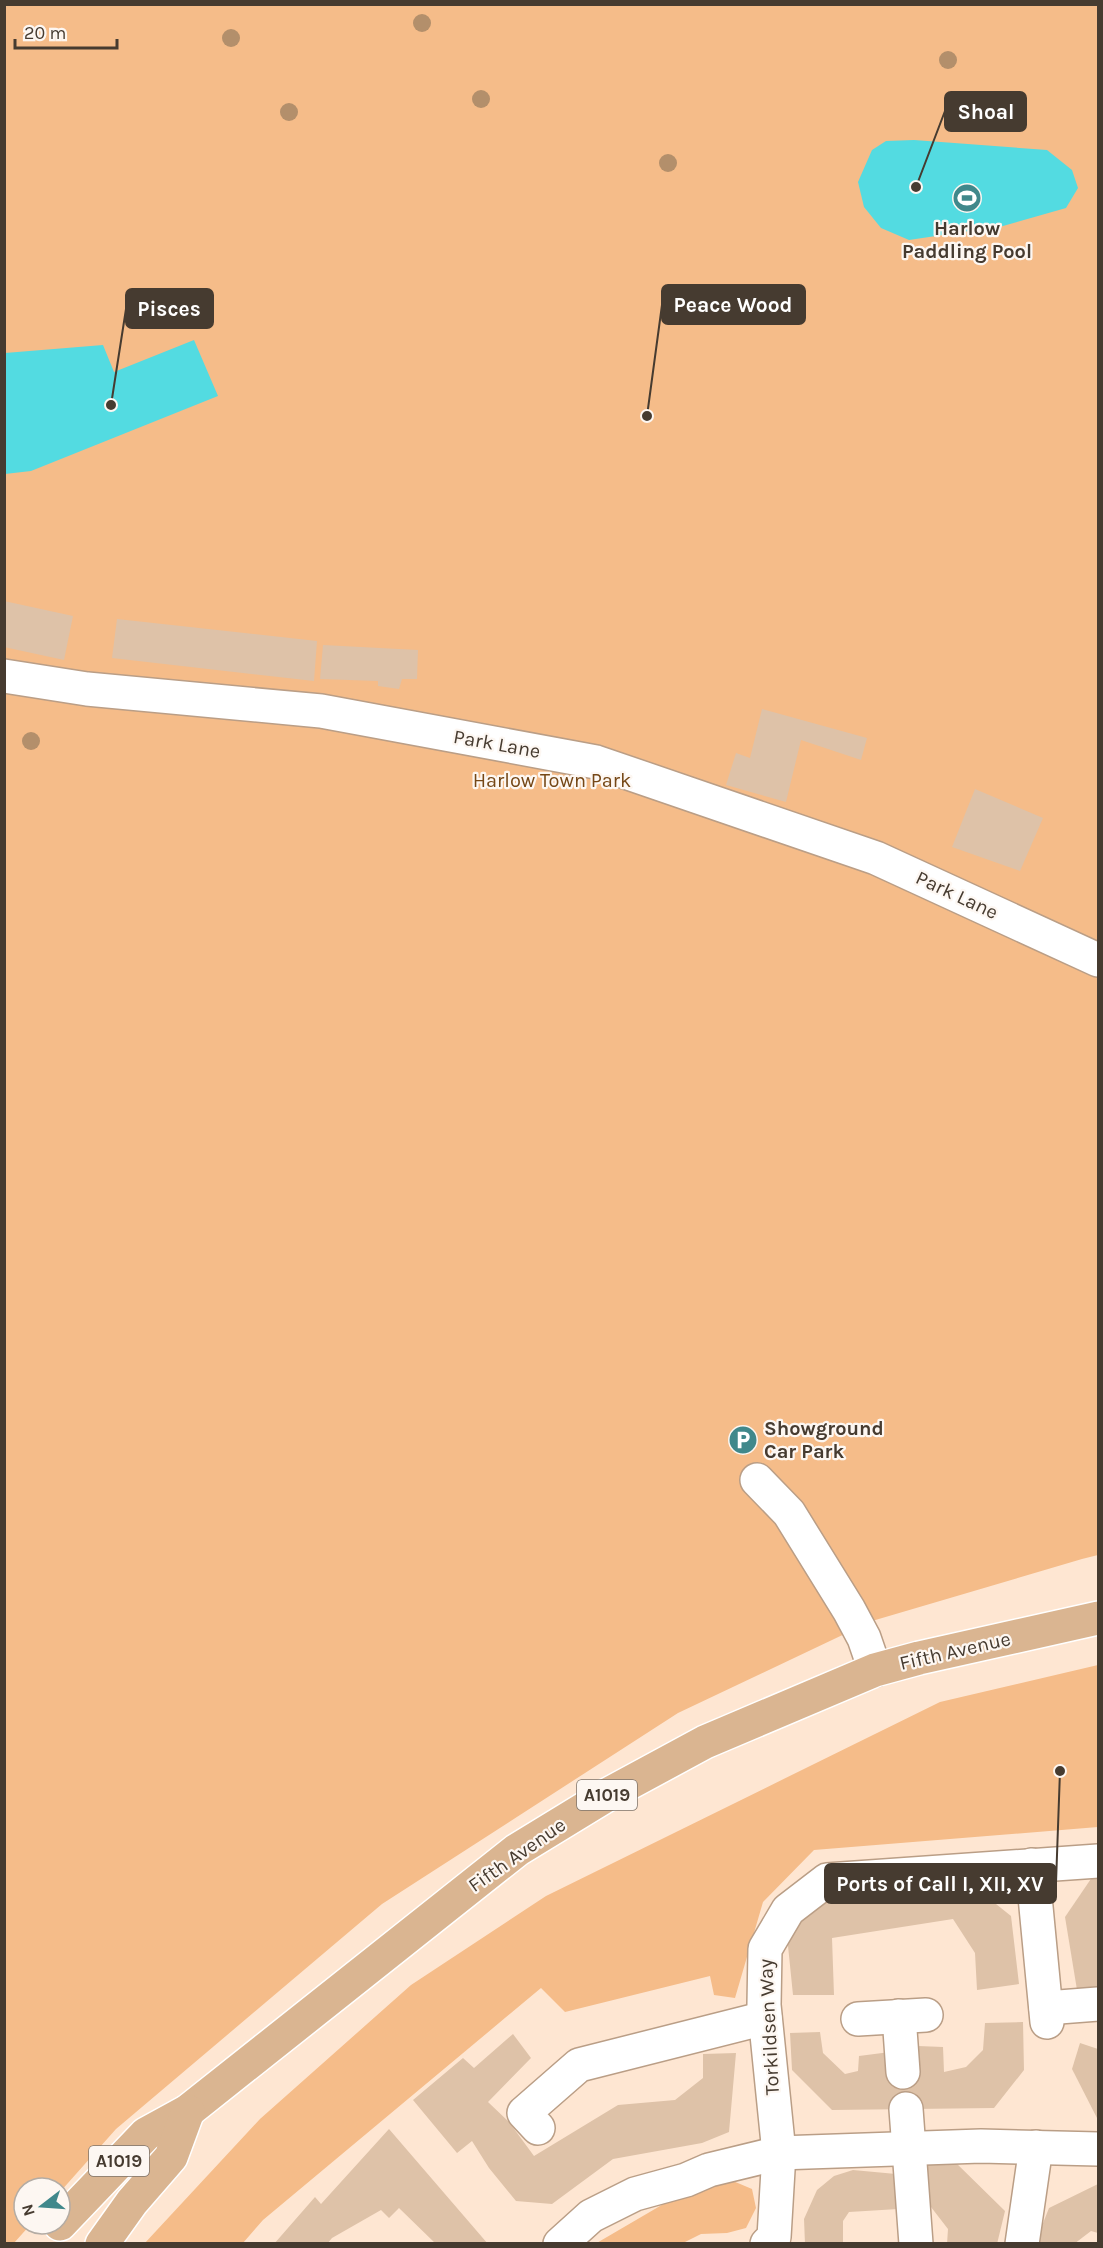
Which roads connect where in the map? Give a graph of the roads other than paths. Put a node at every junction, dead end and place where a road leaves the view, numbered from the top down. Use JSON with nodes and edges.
{"nodes":[{"id":1,"x":4,"y":676,"type":"edge"},
{"id":2,"x":1098,"y":960,"type":"edge"},
{"id":3,"x":757,"y":1479,"type":"dead end"},
{"id":4,"x":1098,"y":1618,"type":"edge"},
{"id":5,"x":875,"y":1670,"type":"junction"},
{"id":6,"x":1098,"y":1861,"type":"edge"},
{"id":7,"x":1032,"y":1865,"type":"junction"},
{"id":8,"x":1098,"y":2004,"type":"edge"},
{"id":9,"x":765,"y":2018,"type":"junction"},
{"id":10,"x":858,"y":2019,"type":"dead end"},
{"id":11,"x":903,"y":2072,"type":"dead end"},
{"id":12,"x":906,"y":2109,"type":"dead end"},
{"id":13,"x":188,"y":2111,"type":"junction"},
{"id":14,"x":538,"y":2128,"type":"dead end"},
{"id":15,"x":909,"y":2147,"type":"junction"},
{"id":16,"x":1036,"y":2147,"type":"junction"},
{"id":17,"x":1098,"y":2149,"type":"edge"},
{"id":18,"x":779,"y":2153,"type":"junction"},
{"id":19,"x":72,"y":2211,"type":"edge"},
{"id":20,"x":102,"y":2244,"type":"edge"},
{"id":21,"x":560,"y":2244,"type":"edge"},
{"id":22,"x":767,"y":2244,"type":"edge"},
{"id":23,"x":916,"y":2244,"type":"edge"},
{"id":24,"x":1022,"y":2244,"type":"edge"}],
"edges":[{"from":1,"to":2,"type":"street","name":"Park Lane"},
{"from":3,"to":5,"type":"street"},
{"from":4,"to":5,"type":"main road","name":"Fifth Avenue","number":"A1019"},
{"from":5,"to":13,"type":"main road","name":"Fifth Avenue","number":"A1019"},
{"from":6,"to":7,"type":"street","name":"Torkildsen Way"},
{"from":7,"to":8,"type":"street"},
{"from":7,"to":9,"type":"street","name":"Torkildsen Way"},
{"from":9,"to":14,"type":"street"},
{"from":9,"to":18,"type":"street","name":"Torkildsen Way"},
{"from":10,"to":11,"type":"street"},
{"from":12,"to":15,"type":"street"},
{"from":13,"to":19,"type":"main road","name":"Fifth Avenue","number":"A1019"},
{"from":13,"to":20,"type":"main road","number":"A1019"},
{"from":15,"to":16,"type":"street"},
{"from":15,"to":18,"type":"street"},
{"from":15,"to":23,"type":"street"},
{"from":16,"to":17,"type":"street"},
{"from":16,"to":24,"type":"street"},
{"from":18,"to":21,"type":"street"},
{"from":18,"to":22,"type":"street","name":"Torkildsen Way"}]}
